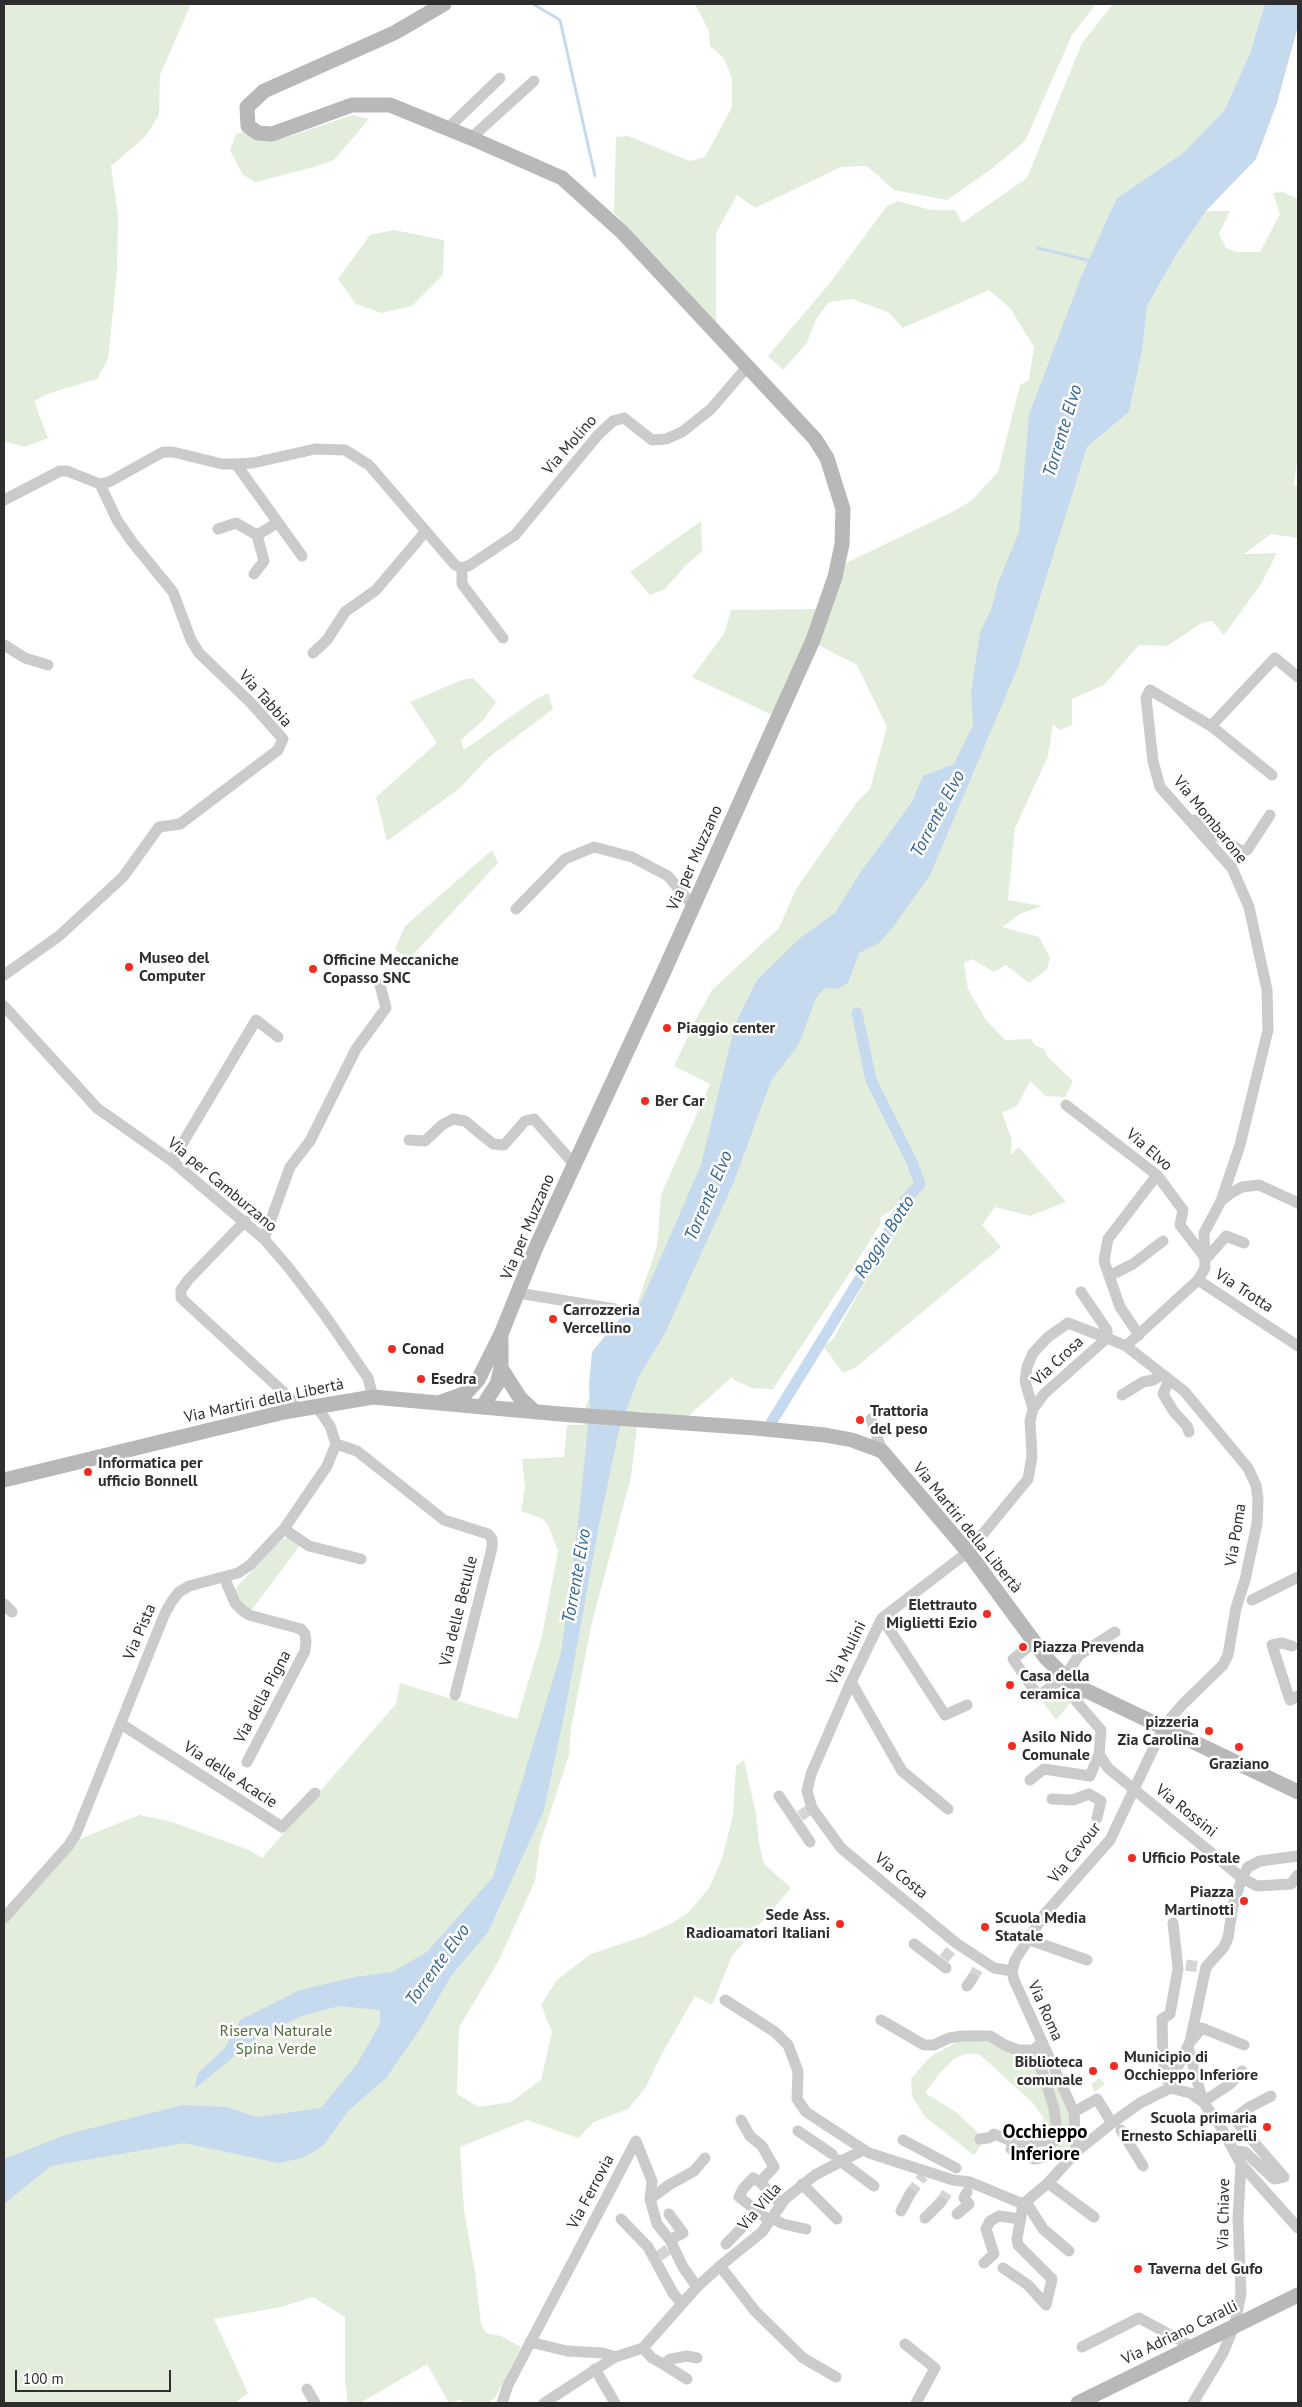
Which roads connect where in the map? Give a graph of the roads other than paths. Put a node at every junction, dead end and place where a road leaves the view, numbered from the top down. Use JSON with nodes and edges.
{"nodes":[{"id":1,"x":444,"y":4,"type":"edge"},
{"id":2,"x":500,"y":78,"type":"dead end"},
{"id":3,"x":534,"y":81,"type":"dead end"},
{"id":4,"x":448,"y":128,"type":"junction"},
{"id":5,"x":471,"y":138,"type":"junction"},
{"id":6,"x":747,"y":367,"type":"junction"},
{"id":7,"x":236,"y":464,"type":"junction"},
{"id":8,"x":100,"y":484,"type":"junction"},
{"id":9,"x":4,"y":500,"type":"edge"},
{"id":10,"x":277,"y":523,"type":"junction"},
{"id":11,"x":218,"y":529,"type":"dead end"},
{"id":12,"x":426,"y":531,"type":"junction"},
{"id":13,"x":257,"y":535,"type":"junction"},
{"id":14,"x":302,"y":556,"type":"dead end"},
{"id":15,"x":462,"y":568,"type":"junction"},
{"id":16,"x":254,"y":574,"type":"dead end"},
{"id":17,"x":503,"y":638,"type":"dead end"},
{"id":18,"x":4,"y":645,"type":"edge"},
{"id":19,"x":313,"y":654,"type":"dead end"},
{"id":20,"x":48,"y":665,"type":"dead end"},
{"id":21,"x":1298,"y":677,"type":"edge"},
{"id":22,"x":1211,"y":726,"type":"junction"},
{"id":23,"x":1272,"y":775,"type":"dead end"},
{"id":24,"x":1182,"y":810,"type":"junction"},
{"id":25,"x":1270,"y":815,"type":"dead end"},
{"id":26,"x":693,"y":906,"type":"junction"},
{"id":27,"x":516,"y":909,"type":"dead end"},
{"id":28,"x":4,"y":975,"type":"edge"},
{"id":29,"x":380,"y":985,"type":"dead end"},
{"id":30,"x":4,"y":1006,"type":"edge"},
{"id":31,"x":278,"y":1037,"type":"dead end"},
{"id":32,"x":1066,"y":1105,"type":"dead end"},
{"id":33,"x":409,"y":1140,"type":"dead end"},
{"id":34,"x":172,"y":1161,"type":"junction"},
{"id":35,"x":574,"y":1164,"type":"junction"},
{"id":36,"x":1157,"y":1175,"type":"junction"},
{"id":37,"x":1222,"y":1201,"type":"junction"},
{"id":38,"x":1298,"y":1202,"type":"edge"},
{"id":39,"x":245,"y":1221,"type":"junction"},
{"id":40,"x":264,"y":1239,"type":"junction"},
{"id":41,"x":1163,"y":1241,"type":"dead end"},
{"id":42,"x":1244,"y":1243,"type":"dead end"},
{"id":43,"x":1206,"y":1259,"type":"junction"},
{"id":44,"x":1109,"y":1276,"type":"junction"},
{"id":45,"x":1198,"y":1280,"type":"junction"},
{"id":46,"x":1081,"y":1292,"type":"dead end"},
{"id":47,"x":518,"y":1293,"type":"junction"},
{"id":48,"x":614,"y":1309,"type":"dead end"},
{"id":49,"x":501,"y":1334,"type":"junction"},
{"id":50,"x":1139,"y":1335,"type":"junction"},
{"id":51,"x":1107,"y":1338,"type":"junction"},
{"id":52,"x":1126,"y":1346,"type":"junction"},
{"id":53,"x":1298,"y":1346,"type":"edge"},
{"id":54,"x":501,"y":1368,"type":"junction"},
{"id":55,"x":1165,"y":1377,"type":"junction"},
{"id":56,"x":478,"y":1380,"type":"junction"},
{"id":57,"x":1122,"y":1395,"type":"dead end"},
{"id":58,"x":374,"y":1397,"type":"junction"},
{"id":59,"x":441,"y":1402,"type":"junction"},
{"id":60,"x":317,"y":1406,"type":"junction"},
{"id":61,"x":482,"y":1407,"type":"junction"},
{"id":62,"x":298,"y":1410,"type":"junction"},
{"id":63,"x":1033,"y":1410,"type":"junction"},
{"id":64,"x":535,"y":1412,"type":"junction"},
{"id":65,"x":871,"y":1419,"type":"dead end"},
{"id":66,"x":1189,"y":1432,"type":"dead end"},
{"id":67,"x":336,"y":1444,"type":"junction"},
{"id":68,"x":882,"y":1451,"type":"junction"},
{"id":69,"x":4,"y":1480,"type":"edge"},
{"id":70,"x":284,"y":1530,"type":"junction"},
{"id":71,"x":968,"y":1552,"type":"junction"},
{"id":72,"x":361,"y":1559,"type":"dead end"},
{"id":73,"x":224,"y":1577,"type":"junction"},
{"id":74,"x":1298,"y":1577,"type":"edge"},
{"id":75,"x":1252,"y":1600,"type":"dead end"},
{"id":76,"x":4,"y":1604,"type":"edge"},
{"id":77,"x":12,"y":1612,"type":"dead end"},
{"id":78,"x":882,"y":1618,"type":"junction"},
{"id":79,"x":1115,"y":1632,"type":"dead end"},
{"id":80,"x":1035,"y":1642,"type":"junction"},
{"id":81,"x":1292,"y":1646,"type":"dead end"},
{"id":82,"x":1065,"y":1677,"type":"junction"},
{"id":83,"x":850,"y":1682,"type":"junction"},
{"id":84,"x":1083,"y":1690,"type":"junction"},
{"id":85,"x":455,"y":1695,"type":"dead end"},
{"id":86,"x":1298,"y":1696,"type":"edge"},
{"id":87,"x":967,"y":1705,"type":"dead end"},
{"id":88,"x":121,"y":1724,"type":"junction"},
{"id":89,"x":1164,"y":1726,"type":"junction"},
{"id":90,"x":1099,"y":1754,"type":"junction"},
{"id":91,"x":247,"y":1762,"type":"dead end"},
{"id":92,"x":811,"y":1774,"type":"joint"},
{"id":93,"x":1030,"y":1780,"type":"dead end"},
{"id":94,"x":1133,"y":1789,"type":"junction"},
{"id":95,"x":1298,"y":1792,"type":"edge"},
{"id":96,"x":315,"y":1793,"type":"dead end"},
{"id":97,"x":779,"y":1796,"type":"dead end"},
{"id":98,"x":1052,"y":1799,"type":"dead end"},
{"id":99,"x":948,"y":1809,"type":"dead end"},
{"id":100,"x":804,"y":1814,"type":"junction"},
{"id":101,"x":1097,"y":1818,"type":"dead end"},
{"id":102,"x":810,"y":1842,"type":"dead end"},
{"id":103,"x":1298,"y":1856,"type":"edge"},
{"id":104,"x":1298,"y":1874,"type":"edge"},
{"id":105,"x":1242,"y":1878,"type":"junction"},
{"id":106,"x":1044,"y":1915,"type":"joint"},
{"id":107,"x":4,"y":1918,"type":"edge"},
{"id":108,"x":1173,"y":1923,"type":"dead end"},
{"id":109,"x":1027,"y":1939,"type":"junction"},
{"id":110,"x":914,"y":1944,"type":"dead end"},
{"id":111,"x":1087,"y":1960,"type":"dead end"},
{"id":112,"x":943,"y":1964,"type":"dead end"},
{"id":113,"x":1012,"y":1971,"type":"junction"},
{"id":114,"x":725,"y":2000,"type":"dead end"},
{"id":115,"x":881,"y":2020,"type":"dead end"},
{"id":116,"x":1189,"y":2044,"type":"junction"},
{"id":117,"x":1244,"y":2045,"type":"dead end"},
{"id":118,"x":1038,"y":2046,"type":"junction"},
{"id":119,"x":1242,"y":2071,"type":"dead end"},
{"id":120,"x":1170,"y":2088,"type":"junction"},
{"id":121,"x":1271,"y":2096,"type":"dead end"},
{"id":122,"x":1203,"y":2102,"type":"junction"},
{"id":123,"x":1074,"y":2112,"type":"junction"},
{"id":124,"x":741,"y":2120,"type":"dead end"},
{"id":125,"x":1117,"y":2125,"type":"junction"},
{"id":126,"x":798,"y":2131,"type":"dead end"},
{"id":127,"x":904,"y":2140,"type":"dead end"},
{"id":128,"x":863,"y":2150,"type":"junction"},
{"id":129,"x":1236,"y":2151,"type":"junction"},
{"id":130,"x":1076,"y":2152,"type":"junction"},
{"id":131,"x":1059,"y":2154,"type":"dead end"},
{"id":132,"x":706,"y":2158,"type":"dead end"},
{"id":133,"x":837,"y":2158,"type":"junction"},
{"id":134,"x":1241,"y":2164,"type":"junction"},
{"id":135,"x":1143,"y":2166,"type":"dead end"},
{"id":136,"x":760,"y":2182,"type":"junction"},
{"id":137,"x":961,"y":2182,"type":"junction"},
{"id":138,"x":1048,"y":2183,"type":"junction"},
{"id":139,"x":802,"y":2184,"type":"junction"},
{"id":140,"x":874,"y":2186,"type":"dead end"},
{"id":141,"x":910,"y":2194,"type":"tunnel mouth"},
{"id":142,"x":650,"y":2198,"type":"junction"},
{"id":143,"x":941,"y":2202,"type":"tunnel mouth"},
{"id":144,"x":1024,"y":2203,"type":"junction"},
{"id":145,"x":781,"y":2204,"type":"junction"},
{"id":146,"x":901,"y":2211,"type":"dead end"},
{"id":147,"x":757,"y":2212,"type":"junction"},
{"id":148,"x":669,"y":2214,"type":"dead end"},
{"id":149,"x":957,"y":2214,"type":"dead end"},
{"id":150,"x":1094,"y":2217,"type":"dead end"},
{"id":151,"x":925,"y":2218,"type":"dead end"},
{"id":152,"x":621,"y":2219,"type":"dead end"},
{"id":153,"x":771,"y":2219,"type":"junction"},
{"id":154,"x":838,"y":2219,"type":"dead end"},
{"id":155,"x":1020,"y":2220,"type":"junction"},
{"id":156,"x":1298,"y":2228,"type":"edge"},
{"id":157,"x":806,"y":2229,"type":"dead end"},
{"id":158,"x":726,"y":2244,"type":"dead end"},
{"id":159,"x":671,"y":2245,"type":"junction"},
{"id":160,"x":1069,"y":2251,"type":"dead end"},
{"id":161,"x":984,"y":2263,"type":"dead end"},
{"id":162,"x":720,"y":2266,"type":"junction"},
{"id":163,"x":1003,"y":2268,"type":"dead end"},
{"id":164,"x":697,"y":2287,"type":"junction"},
{"id":165,"x":1298,"y":2295,"type":"edge"},
{"id":166,"x":682,"y":2304,"type":"junction"},
{"id":167,"x":1235,"y":2324,"type":"junction"},
{"id":168,"x":530,"y":2342,"type":"junction"},
{"id":169,"x":905,"y":2344,"type":"dead end"},
{"id":170,"x":1191,"y":2346,"type":"junction"},
{"id":171,"x":643,"y":2348,"type":"junction"},
{"id":172,"x":1082,"y":2348,"type":"dead end"},
{"id":173,"x":615,"y":2358,"type":"junction"},
{"id":174,"x":697,"y":2358,"type":"dead end"},
{"id":175,"x":663,"y":2364,"type":"junction"},
{"id":176,"x":596,"y":2369,"type":"junction"},
{"id":177,"x":836,"y":2377,"type":"dead end"},
{"id":178,"x":687,"y":2379,"type":"dead end"},
{"id":179,"x":307,"y":2389,"type":"dead end"},
{"id":180,"x":314,"y":2403,"type":"edge"},
{"id":181,"x":502,"y":2403,"type":"edge"},
{"id":182,"x":544,"y":2403,"type":"edge"},
{"id":183,"x":615,"y":2403,"type":"edge"},
{"id":184,"x":916,"y":2403,"type":"edge"},
{"id":185,"x":1078,"y":2403,"type":"edge"},
{"id":186,"x":1193,"y":2403,"type":"edge"}],
"edges":[{"from":1,"to":4,"type":"street","name":"Via per Muzzano"},
{"from":2,"to":4,"type":"street"},
{"from":3,"to":5,"type":"street"},
{"from":4,"to":5,"type":"street","name":"Via per Muzzano"},
{"from":5,"to":6,"type":"street","name":"Via per Muzzano"},
{"from":6,"to":15,"type":"street","name":"Via Molino"},
{"from":6,"to":26,"type":"street","name":"Via per Muzzano"},
{"from":7,"to":8,"type":"street"},
{"from":7,"to":10,"type":"street"},
{"from":7,"to":12,"type":"street"},
{"from":8,"to":9,"type":"street"},
{"from":8,"to":28,"type":"street","name":"Via Tabbia"},
{"from":10,"to":13,"type":"street"},
{"from":10,"to":14,"type":"street"},
{"from":11,"to":13,"type":"street"},
{"from":12,"to":15,"type":"street"},
{"from":12,"to":19,"type":"street"},
{"from":13,"to":16,"type":"street"},
{"from":15,"to":17,"type":"street"},
{"from":18,"to":20,"type":"street"},
{"from":21,"to":22,"type":"street"},
{"from":22,"to":23,"type":"street"},
{"from":22,"to":24,"type":"street","name":"Via Mombarone"},
{"from":24,"to":25,"type":"street"},
{"from":24,"to":37,"type":"street","name":"Via Mombarone"},
{"from":26,"to":27,"type":"street"},
{"from":26,"to":35,"type":"street","name":"Via per Muzzano"},
{"from":29,"to":40,"type":"street"},
{"from":30,"to":34,"type":"street","name":"Via per Camburzano"},
{"from":31,"to":34,"type":"street"},
{"from":32,"to":36,"type":"street","name":"Via Elvo"},
{"from":33,"to":35,"type":"street"},
{"from":34,"to":39,"type":"street","name":"Via per Camburzano"},
{"from":35,"to":47,"type":"street","name":"Via per Muzzano"},
{"from":36,"to":43,"type":"street","name":"Via Elvo"},
{"from":36,"to":44,"type":"street"},
{"from":37,"to":38,"type":"street"},
{"from":37,"to":43,"type":"street","name":"Via Mombarone"},
{"from":39,"to":40,"type":"street","name":"Via per Camburzano"},
{"from":39,"to":62,"type":"street"},
{"from":40,"to":58,"type":"street","name":"Via per Camburzano"},
{"from":41,"to":44,"type":"street"},
{"from":42,"to":43,"type":"street"},
{"from":43,"to":45,"type":"street"},
{"from":44,"to":50,"type":"street"},
{"from":45,"to":50,"type":"street"},
{"from":45,"to":53,"type":"street","name":"Via Trotta"},
{"from":46,"to":51,"type":"street"},
{"from":47,"to":48,"type":"street"},
{"from":47,"to":49,"type":"street","name":"Via per Muzzano"},
{"from":49,"to":54,"type":"street","name":"Via per Muzzano"},
{"from":49,"to":56,"type":"street","name":"Via per Muzzano"},
{"from":50,"to":52,"type":"street"},
{"from":51,"to":52,"type":"street","name":"Via Crosa"},
{"from":51,"to":63,"type":"street","name":"Via Crosa"},
{"from":51,"to":63,"type":"street","name":"Via Crosa"},
{"from":52,"to":55,"type":"street","name":"Via Poma"},
{"from":54,"to":61,"type":"street","name":"Via per Muzzano"},
{"from":54,"to":64,"type":"street"},
{"from":55,"to":57,"type":"street"},
{"from":55,"to":66,"type":"street"},
{"from":55,"to":89,"type":"street","name":"Via Poma"},
{"from":56,"to":59,"type":"street","name":"Via per Muzzano"},
{"from":56,"to":61,"type":"street"},
{"from":58,"to":59,"type":"street","name":"Via Martiri della Libertà"},
{"from":58,"to":60,"type":"street","name":"Via Martiri della Libertà"},
{"from":59,"to":61,"type":"street","name":"Via Martiri della Libertà"},
{"from":60,"to":62,"type":"street","name":"Via Martiri della Libertà"},
{"from":60,"to":67,"type":"street"},
{"from":61,"to":64,"type":"street","name":"Via Martiri della Libertà"},
{"from":62,"to":69,"type":"street","name":"Via Martiri della Libertà"},
{"from":63,"to":71,"type":"street","name":"Via Crosa"},
{"from":64,"to":68,"type":"street","name":"Via Martiri della Libertà"},
{"from":65,"to":68,"type":"street"},
{"from":67,"to":70,"type":"street","name":"Via Pista"},
{"from":67,"to":85,"type":"street","name":"Via delle Betulle"},
{"from":68,"to":71,"type":"street","name":"Via Martiri della Libertà"},
{"from":70,"to":72,"type":"street"},
{"from":70,"to":73,"type":"street","name":"Via Pista"},
{"from":71,"to":78,"type":"street","name":"Via Mulini"},
{"from":71,"to":80,"type":"street","name":"Via Martiri della Libertà"},
{"from":73,"to":88,"type":"street","name":"Via Pista"},
{"from":73,"to":91,"type":"street","name":"Via della Pigna"},
{"from":74,"to":75,"type":"street"},
{"from":76,"to":77,"type":"street"},
{"from":78,"to":83,"type":"street","name":"Via Mulini"},
{"from":78,"to":87,"type":"street"},
{"from":79,"to":82,"type":"street"},
{"from":80,"to":82,"type":"street","name":"Via Martiri della Libertà"},
{"from":80,"to":82,"type":"street"},
{"from":81,"to":86,"type":"street"},
{"from":82,"to":84,"type":"street","name":"Via Martiri della Libertà"},
{"from":83,"to":92,"type":"street","name":"Via Mulini"},
{"from":83,"to":99,"type":"street"},
{"from":84,"to":89,"type":"street","name":"Via Martiri della Libertà"},
{"from":84,"to":90,"type":"street"},
{"from":88,"to":96,"type":"street","name":"Via delle Acacie"},
{"from":88,"to":107,"type":"street","name":"Via Pista"},
{"from":89,"to":94,"type":"street","name":"Via Cavour"},
{"from":89,"to":95,"type":"street","name":"Via Martiri della Libertà"},
{"from":90,"to":93,"type":"street"},
{"from":90,"to":94,"type":"street","name":"Via Rossini"},
{"from":92,"to":100,"type":"street","name":"Via Costa"},
{"from":94,"to":105,"type":"street","name":"Via Rossini"},
{"from":94,"to":106,"type":"street","name":"Via Cavour"},
{"from":97,"to":100,"type":"street"},
{"from":98,"to":101,"type":"street"},
{"from":100,"to":102,"type":"street"},
{"from":100,"to":113,"type":"street","name":"Via Costa"},
{"from":103,"to":105,"type":"street"},
{"from":104,"to":105,"type":"street"},
{"from":105,"to":116,"type":"street"},
{"from":106,"to":109,"type":"street","name":"Via Roma"},
{"from":108,"to":120,"type":"street"},
{"from":109,"to":111,"type":"street"},
{"from":109,"to":113,"type":"street","name":"Via Roma"},
{"from":110,"to":112,"type":"street"},
{"from":113,"to":118,"type":"street","name":"Via Roma"},
{"from":114,"to":128,"type":"street"},
{"from":115,"to":118,"type":"street"},
{"from":116,"to":117,"type":"street"},
{"from":116,"to":120,"type":"street"},
{"from":116,"to":122,"type":"street"},
{"from":118,"to":123,"type":"street","name":"Via Roma"},
{"from":118,"to":131,"type":"street"},
{"from":119,"to":122,"type":"street"},
{"from":120,"to":122,"type":"street"},
{"from":120,"to":125,"type":"street"},
{"from":121,"to":129,"type":"street"},
{"from":122,"to":129,"type":"street"},
{"from":123,"to":125,"type":"street"},
{"from":123,"to":130,"type":"street","name":"Via Roma"},
{"from":124,"to":136,"type":"street"},
{"from":125,"to":130,"type":"street"},
{"from":125,"to":135,"type":"street"},
{"from":126,"to":133,"type":"street"},
{"from":127,"to":137,"type":"street"},
{"from":128,"to":133,"type":"street","name":"Via Villa"},
{"from":128,"to":137,"type":"street"},
{"from":129,"to":134,"type":"street"},
{"from":130,"to":138,"type":"street"},
{"from":132,"to":142,"type":"street"},
{"from":133,"to":139,"type":"street","name":"Via Villa"},
{"from":133,"to":140,"type":"street"},
{"from":134,"to":156,"type":"street"},
{"from":134,"to":167,"type":"street","name":"Via Chiave"},
{"from":136,"to":145,"type":"street"},
{"from":136,"to":147,"type":"street"},
{"from":137,"to":144,"type":"street"},
{"from":137,"to":149,"type":"street"},
{"from":138,"to":144,"type":"street"},
{"from":138,"to":150,"type":"street"},
{"from":139,"to":145,"type":"street","name":"Via Villa"},
{"from":139,"to":154,"type":"street"},
{"from":141,"to":146,"type":"street"},
{"from":142,"to":159,"type":"street","name":"Via Ferrovia"},
{"from":142,"to":168,"type":"street","name":"Via Ferrovia"},
{"from":143,"to":151,"type":"street"},
{"from":144,"to":155,"type":"street"},
{"from":144,"to":160,"type":"street"},
{"from":145,"to":153,"type":"street","name":"Via Villa"},
{"from":147,"to":153,"type":"street"},
{"from":147,"to":158,"type":"street"},
{"from":148,"to":159,"type":"street"},
{"from":152,"to":166,"type":"street"},
{"from":153,"to":157,"type":"street"},
{"from":153,"to":162,"type":"street","name":"Via Villa"},
{"from":155,"to":161,"type":"street"},
{"from":155,"to":163,"type":"street"},
{"from":159,"to":164,"type":"street","name":"Via Ferrovia"},
{"from":162,"to":164,"type":"street","name":"Via Villa"},
{"from":162,"to":177,"type":"street"},
{"from":164,"to":166,"type":"street","name":"Via Villa"},
{"from":165,"to":167,"type":"street","name":"Via Adriano Caralli"},
{"from":166,"to":171,"type":"street","name":"Via Villa"},
{"from":167,"to":170,"type":"street","name":"Via Adriano Caralli"},
{"from":167,"to":186,"type":"street","name":"Via Chiave"},
{"from":168,"to":173,"type":"street"},
{"from":168,"to":181,"type":"street","name":"Via Ferrovia"},
{"from":169,"to":184,"type":"street"},
{"from":170,"to":172,"type":"street"},
{"from":170,"to":185,"type":"street","name":"Via Adriano Caralli"},
{"from":171,"to":173,"type":"street","name":"Via Villa"},
{"from":171,"to":175,"type":"street"},
{"from":173,"to":176,"type":"street","name":"Via Villa"},
{"from":174,"to":175,"type":"street"},
{"from":175,"to":178,"type":"street"},
{"from":176,"to":182,"type":"street","name":"Via Villa"},
{"from":176,"to":183,"type":"street"},
{"from":179,"to":180,"type":"street"}]}
